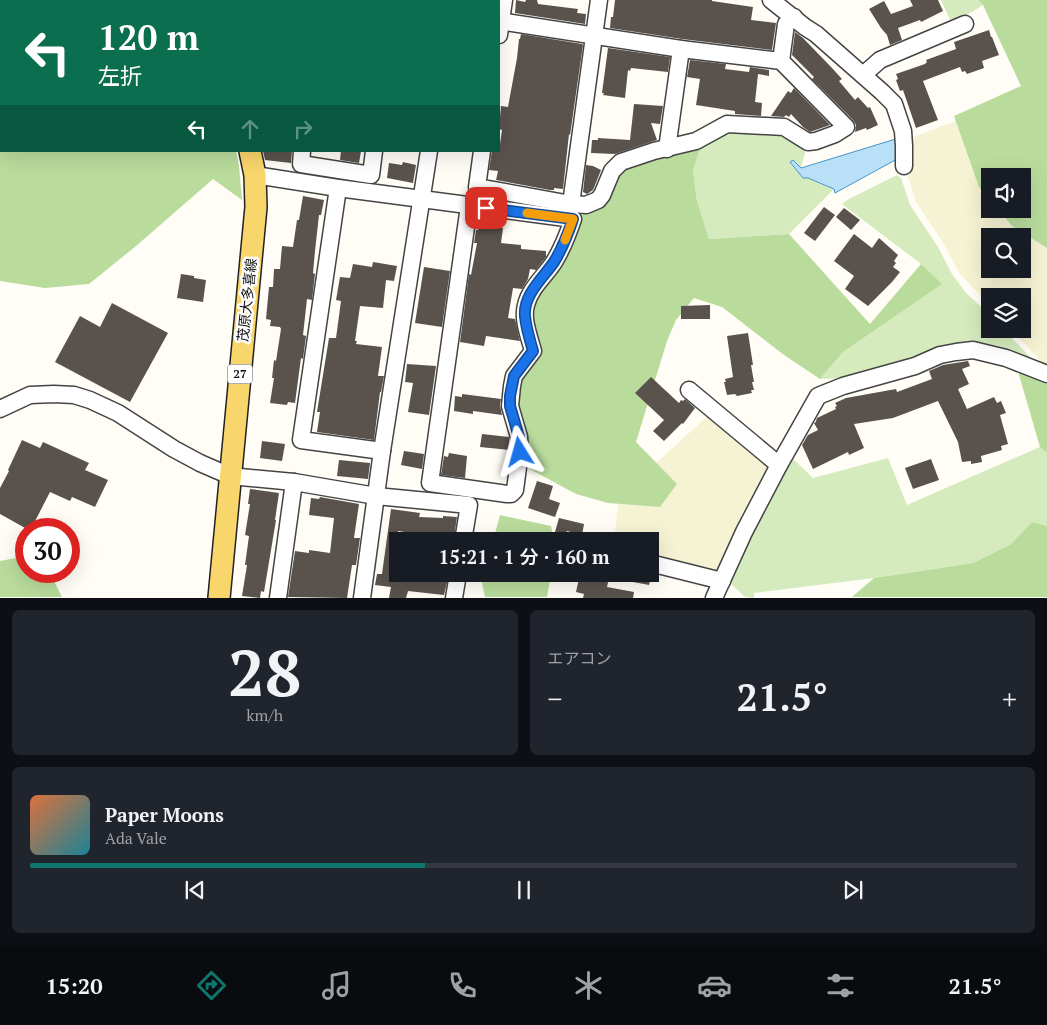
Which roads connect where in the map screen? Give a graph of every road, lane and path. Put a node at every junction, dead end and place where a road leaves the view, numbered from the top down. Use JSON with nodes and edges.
{"nodes":[{"id":1,"x":504,"y":0,"type":"edge"},
{"id":2,"x":599,"y":0,"type":"edge"},
{"id":3,"x":771,"y":0,"type":"edge"},
{"id":4,"x":794,"y":17,"type":"junction"},
{"id":5,"x":500,"y":21,"type":"edge"},
{"id":6,"x":965,"y":24,"type":"dead end"},
{"id":7,"x":500,"y":26,"type":"edge"},
{"id":8,"x":594,"y":35,"type":"junction"},
{"id":9,"x":681,"y":49,"type":"junction"},
{"id":10,"x":781,"y":61,"type":"junction"},
{"id":11,"x":863,"y":75,"type":"junction"},
{"id":12,"x":668,"y":149,"type":"junction"},
{"id":13,"x":250,"y":152,"type":"edge"},
{"id":14,"x":302,"y":152,"type":"edge"},
{"id":15,"x":374,"y":152,"type":"edge"},
{"id":16,"x":429,"y":152,"type":"edge"},
{"id":17,"x":482,"y":152,"type":"edge"},
{"id":18,"x":904,"y":166,"type":"dead end"},
{"id":19,"x":255,"y":175,"type":"junction"},
{"id":20,"x":338,"y":188,"type":"junction"},
{"id":21,"x":422,"y":199,"type":"junction"},
{"id":22,"x":571,"y":204,"type":"junction"},
{"id":23,"x":469,"y":206,"type":"junction"},
{"id":24,"x":1047,"y":374,"type":"edge"},
{"id":25,"x":689,"y":390,"type":"dead end"},
{"id":26,"x":0,"y":409,"type":"edge"},
{"id":27,"x":382,"y":451,"type":"junction"},
{"id":28,"x":779,"y":465,"type":"junction"},
{"id":29,"x":230,"y":476,"type":"junction"},
{"id":30,"x":294,"y":482,"type":"junction"},
{"id":31,"x":376,"y":496,"type":"junction"},
{"id":32,"x":464,"y":532,"type":"edge"},
{"id":33,"x":659,"y":565,"type":"edge"},
{"id":34,"x":722,"y":581,"type":"junction"},
{"id":35,"x":457,"y":582,"type":"edge"},
{"id":36,"x":218,"y":598,"type":"edge"},
{"id":37,"x":278,"y":598,"type":"edge"},
{"id":38,"x":362,"y":598,"type":"edge"},
{"id":39,"x":454,"y":598,"type":"edge"},
{"id":40,"x":714,"y":598,"type":"edge"}],
"edges":[{"from":1,"to":5,"type":"street"},
{"from":2,"to":8,"type":"street"},
{"from":3,"to":4,"type":"street"},
{"from":4,"to":10,"type":"street"},
{"from":4,"to":11,"type":"street"},
{"from":6,"to":11,"type":"street"},
{"from":7,"to":8,"type":"street"},
{"from":8,"to":9,"type":"street"},
{"from":8,"to":22,"type":"street"},
{"from":9,"to":10,"type":"street"},
{"from":9,"to":12,"type":"street"},
{"from":10,"to":12,"type":"street"},
{"from":11,"to":18,"type":"street"},
{"from":12,"to":22,"type":"street"},
{"from":13,"to":19,"type":"main road","name":"茂原大多喜線","number":"27"},
{"from":14,"to":15,"type":"street"},
{"from":16,"to":21,"type":"street"},
{"from":17,"to":22,"type":"street"},
{"from":19,"to":20,"type":"street"},
{"from":19,"to":29,"type":"main road","name":"茂原大多喜線","number":"27"},
{"from":20,"to":21,"type":"street"},
{"from":20,"to":27,"type":"street"},
{"from":21,"to":23,"type":"street"},
{"from":21,"to":27,"type":"street"},
{"from":23,"to":23,"type":"street"},
{"from":24,"to":28,"type":"street"},
{"from":25,"to":28,"type":"street"},
{"from":26,"to":29,"type":"street"},
{"from":27,"to":31,"type":"street"},
{"from":28,"to":34,"type":"street"},
{"from":29,"to":30,"type":"street"},
{"from":29,"to":36,"type":"main road","name":"茂原大多喜線","number":"27"},
{"from":30,"to":31,"type":"street"},
{"from":30,"to":37,"type":"street"},
{"from":31,"to":32,"type":"street"},
{"from":31,"to":38,"type":"street"},
{"from":33,"to":34,"type":"street"},
{"from":34,"to":40,"type":"street"},
{"from":35,"to":39,"type":"street"}]}
